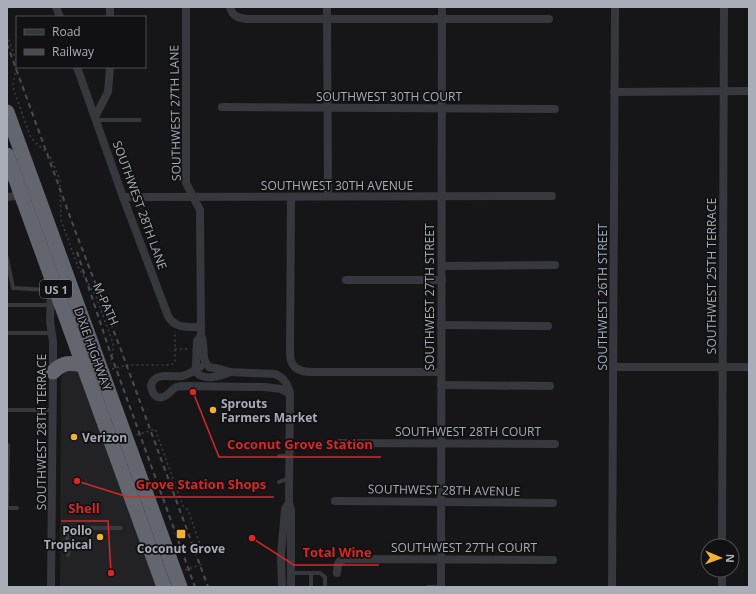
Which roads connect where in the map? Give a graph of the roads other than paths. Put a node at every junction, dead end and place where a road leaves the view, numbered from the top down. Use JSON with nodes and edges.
{"nodes":[{"id":1,"x":186,"y":7,"type":"edge"},
{"id":2,"x":230,"y":7,"type":"edge"},
{"id":3,"x":327,"y":7,"type":"edge"},
{"id":4,"x":442,"y":7,"type":"edge"},
{"id":5,"x":615,"y":7,"type":"edge"},
{"id":6,"x":724,"y":7,"type":"edge"},
{"id":7,"x":442,"y":18,"type":"junction"},
{"id":8,"x":327,"y":19,"type":"junction"},
{"id":9,"x":549,"y":19,"type":"dead end"},
{"id":10,"x":77,"y":68,"type":"edge"},
{"id":11,"x":110,"y":68,"type":"edge"},
{"id":12,"x":724,"y":91,"type":"junction"},
{"id":13,"x":749,"y":91,"type":"edge"},
{"id":14,"x":614,"y":92,"type":"junction"},
{"id":15,"x":222,"y":107,"type":"dead end"},
{"id":16,"x":327,"y":108,"type":"junction"},
{"id":17,"x":441,"y":108,"type":"junction"},
{"id":18,"x":555,"y":109,"type":"dead end"},
{"id":19,"x":7,"y":112,"type":"edge"},
{"id":20,"x":95,"y":118,"type":"junction"},
{"id":21,"x":140,"y":120,"type":"dead end"},
{"id":22,"x":7,"y":155,"type":"edge"},
{"id":23,"x":22,"y":194,"type":"edge"},
{"id":24,"x":328,"y":196,"type":"junction"},
{"id":25,"x":442,"y":196,"type":"junction"},
{"id":26,"x":552,"y":196,"type":"dead end"},
{"id":27,"x":123,"y":197,"type":"junction"},
{"id":28,"x":193,"y":197,"type":"junction"},
{"id":29,"x":290,"y":197,"type":"junction"},
{"id":30,"x":7,"y":258,"type":"edge"},
{"id":31,"x":555,"y":265,"type":"dead end"},
{"id":32,"x":442,"y":266,"type":"junction"},
{"id":33,"x":346,"y":280,"type":"dead end"},
{"id":34,"x":442,"y":280,"type":"junction"},
{"id":35,"x":51,"y":283,"type":"junction"},
{"id":36,"x":7,"y":305,"type":"edge"},
{"id":37,"x":50,"y":305,"type":"junction"},
{"id":38,"x":441,"y":325,"type":"junction"},
{"id":39,"x":548,"y":326,"type":"dead end"},
{"id":40,"x":201,"y":331,"type":"junction"},
{"id":41,"x":7,"y":333,"type":"edge"},
{"id":42,"x":52,"y":333,"type":"junction"},
{"id":43,"x":205,"y":363,"type":"junction"},
{"id":44,"x":84,"y":366,"type":"junction"},
{"id":45,"x":613,"y":367,"type":"junction"},
{"id":46,"x":723,"y":367,"type":"junction"},
{"id":47,"x":749,"y":367,"type":"edge"},
{"id":48,"x":196,"y":369,"type":"junction"},
{"id":49,"x":53,"y":372,"type":"junction"},
{"id":50,"x":230,"y":372,"type":"junction"},
{"id":51,"x":441,"y":372,"type":"junction"},
{"id":52,"x":441,"y":384,"type":"junction"},
{"id":53,"x":550,"y":386,"type":"dead end"},
{"id":54,"x":290,"y":394,"type":"junction"},
{"id":55,"x":7,"y":410,"type":"edge"},
{"id":56,"x":53,"y":410,"type":"junction"},
{"id":57,"x":333,"y":443,"type":"dead end"},
{"id":58,"x":442,"y":443,"type":"junction"},
{"id":59,"x":555,"y":444,"type":"dead end"},
{"id":60,"x":8,"y":445,"type":"edge"},
{"id":61,"x":279,"y":456,"type":"dead end"},
{"id":62,"x":289,"y":456,"type":"junction"},
{"id":63,"x":289,"y":478,"type":"junction"},
{"id":64,"x":279,"y":482,"type":"dead end"},
{"id":65,"x":334,"y":501,"type":"dead end"},
{"id":66,"x":442,"y":502,"type":"junction"},
{"id":67,"x":553,"y":503,"type":"dead end"},
{"id":68,"x":17,"y":508,"type":"dead end"},
{"id":69,"x":37,"y":508,"type":"dead end"},
{"id":70,"x":52,"y":508,"type":"junction"},
{"id":71,"x":285,"y":517,"type":"junction"},
{"id":72,"x":121,"y":528,"type":"dead end"},
{"id":73,"x":722,"y":538,"type":"edge"},
{"id":74,"x":68,"y":555,"type":"dead end"},
{"id":75,"x":441,"y":560,"type":"junction"},
{"id":76,"x":553,"y":560,"type":"dead end"},
{"id":77,"x":291,"y":573,"type":"junction"},
{"id":78,"x":311,"y":573,"type":"junction"},
{"id":79,"x":337,"y":573,"type":"dead end"},
{"id":80,"x":183,"y":581,"type":"edge"},
{"id":81,"x":51,"y":587,"type":"edge"},
{"id":82,"x":164,"y":587,"type":"edge"},
{"id":83,"x":282,"y":587,"type":"edge"},
{"id":84,"x":291,"y":587,"type":"edge"},
{"id":85,"x":311,"y":587,"type":"edge"},
{"id":86,"x":325,"y":587,"type":"edge"},
{"id":87,"x":428,"y":587,"type":"edge"},
{"id":88,"x":441,"y":587,"type":"edge"},
{"id":89,"x":612,"y":587,"type":"edge"}],
"edges":[{"from":1,"to":28,"type":"street","name":"SOUTHWEST 27TH LANE"},
{"from":2,"to":8,"type":"street"},
{"from":3,"to":8,"type":"street"},
{"from":4,"to":7,"type":"street","name":"SOUTHWEST 27TH STREET"},
{"from":5,"to":14,"type":"street","name":"SOUTHWEST 26TH STREET"},
{"from":6,"to":12,"type":"street","name":"SOUTHWEST 25TH TERRACE"},
{"from":7,"to":8,"type":"street"},
{"from":7,"to":9,"type":"street"},
{"from":7,"to":17,"type":"street","name":"SOUTHWEST 27TH STREET"},
{"from":8,"to":16,"type":"street"},
{"from":10,"to":20,"type":"street","name":"SOUTHWEST 28TH LANE"},
{"from":11,"to":20,"type":"street"},
{"from":12,"to":13,"type":"street"},
{"from":12,"to":14,"type":"street"},
{"from":12,"to":46,"type":"street","name":"SOUTHWEST 25TH TERRACE"},
{"from":14,"to":45,"type":"street","name":"SOUTHWEST 26TH STREET"},
{"from":15,"to":16,"type":"street","name":"SOUTHWEST 30TH COURT"},
{"from":16,"to":17,"type":"street","name":"SOUTHWEST 30TH COURT"},
{"from":16,"to":24,"type":"street"},
{"from":17,"to":18,"type":"street","name":"SOUTHWEST 30TH COURT"},
{"from":17,"to":25,"type":"street","name":"SOUTHWEST 27TH STREET"},
{"from":19,"to":23,"type":"highway","name":"DIXIE HIGHWAY","number":"US 1"},
{"from":20,"to":21,"type":"lane"},
{"from":20,"to":27,"type":"street","name":"SOUTHWEST 28TH LANE"},
{"from":22,"to":23,"type":"highway","number":"US 1"},
{"from":23,"to":35,"type":"highway","number":"US 1"},
{"from":23,"to":80,"type":"highway","name":"DIXIE HIGHWAY","number":"US 1"},
{"from":24,"to":25,"type":"street","name":"SOUTHWEST 30TH AVENUE"},
{"from":24,"to":29,"type":"street","name":"SOUTHWEST 30TH AVENUE"},
{"from":25,"to":26,"type":"street","name":"SOUTHWEST 30TH AVENUE"},
{"from":25,"to":32,"type":"street","name":"SOUTHWEST 27TH STREET"},
{"from":27,"to":28,"type":"street","name":"SOUTHWEST 30TH AVENUE"},
{"from":27,"to":40,"type":"street","name":"SOUTHWEST 28TH LANE"},
{"from":28,"to":29,"type":"street","name":"SOUTHWEST 30TH AVENUE"},
{"from":28,"to":40,"type":"street","name":"SOUTHWEST 27TH LANE"},
{"from":29,"to":51,"type":"street"},
{"from":30,"to":35,"type":"lane"},
{"from":31,"to":32,"type":"street"},
{"from":32,"to":34,"type":"street","name":"SOUTHWEST 27TH STREET"},
{"from":33,"to":34,"type":"street"},
{"from":34,"to":38,"type":"street","name":"SOUTHWEST 27TH STREET"},
{"from":35,"to":37,"type":"street","name":"SOUTHWEST 28TH TERRACE"},
{"from":35,"to":44,"type":"highway","number":"US 1"},
{"from":36,"to":37,"type":"lane"},
{"from":37,"to":42,"type":"street","name":"SOUTHWEST 28TH TERRACE"},
{"from":38,"to":39,"type":"street"},
{"from":38,"to":51,"type":"street","name":"SOUTHWEST 27TH STREET"},
{"from":40,"to":43,"type":"street","name":"SOUTHWEST 27TH LANE"},
{"from":40,"to":48,"type":"street","name":"SOUTHWEST 27TH LANE"},
{"from":41,"to":42,"type":"lane"},
{"from":42,"to":49,"type":"street","name":"SOUTHWEST 28TH TERRACE"},
{"from":43,"to":48,"type":"street"},
{"from":43,"to":50,"type":"street"},
{"from":44,"to":49,"type":"highway"},
{"from":44,"to":82,"type":"highway","number":"US 1"},
{"from":45,"to":46,"type":"street"},
{"from":45,"to":89,"type":"street","name":"SOUTHWEST 26TH STREET"},
{"from":46,"to":47,"type":"street"},
{"from":46,"to":73,"type":"street","name":"SOUTHWEST 25TH TERRACE"},
{"from":48,"to":50,"type":"street"},
{"from":48,"to":54,"type":"street"},
{"from":49,"to":56,"type":"street","name":"SOUTHWEST 28TH TERRACE"},
{"from":50,"to":54,"type":"street"},
{"from":51,"to":52,"type":"street","name":"SOUTHWEST 27TH STREET"},
{"from":52,"to":53,"type":"street"},
{"from":52,"to":58,"type":"street","name":"SOUTHWEST 27TH STREET"},
{"from":54,"to":62,"type":"street"},
{"from":55,"to":56,"type":"lane"},
{"from":56,"to":70,"type":"street","name":"SOUTHWEST 28TH TERRACE"},
{"from":57,"to":58,"type":"street","name":"SOUTHWEST 28TH COURT"},
{"from":58,"to":59,"type":"street","name":"SOUTHWEST 28TH COURT"},
{"from":58,"to":66,"type":"street","name":"SOUTHWEST 27TH STREET"},
{"from":60,"to":68,"type":"lane"},
{"from":61,"to":62,"type":"lane"},
{"from":62,"to":63,"type":"street"},
{"from":63,"to":64,"type":"lane"},
{"from":63,"to":71,"type":"street"},
{"from":65,"to":66,"type":"street","name":"SOUTHWEST 28TH AVENUE"},
{"from":66,"to":67,"type":"street","name":"SOUTHWEST 28TH AVENUE"},
{"from":66,"to":75,"type":"street","name":"SOUTHWEST 27TH STREET"},
{"from":69,"to":70,"type":"lane"},
{"from":70,"to":81,"type":"street","name":"SOUTHWEST 28TH TERRACE"},
{"from":71,"to":77,"type":"street"},
{"from":71,"to":83,"type":"street"},
{"from":72,"to":74,"type":"lane"},
{"from":75,"to":76,"type":"street","name":"SOUTHWEST 27TH COURT"},
{"from":75,"to":79,"type":"street","name":"SOUTHWEST 27TH COURT"},
{"from":75,"to":88,"type":"street","name":"SOUTHWEST 27TH STREET"},
{"from":77,"to":78,"type":"lane"},
{"from":77,"to":84,"type":"street"},
{"from":78,"to":85,"type":"lane"},
{"from":78,"to":86,"type":"lane"},
{"from":87,"to":88,"type":"lane"}]}
